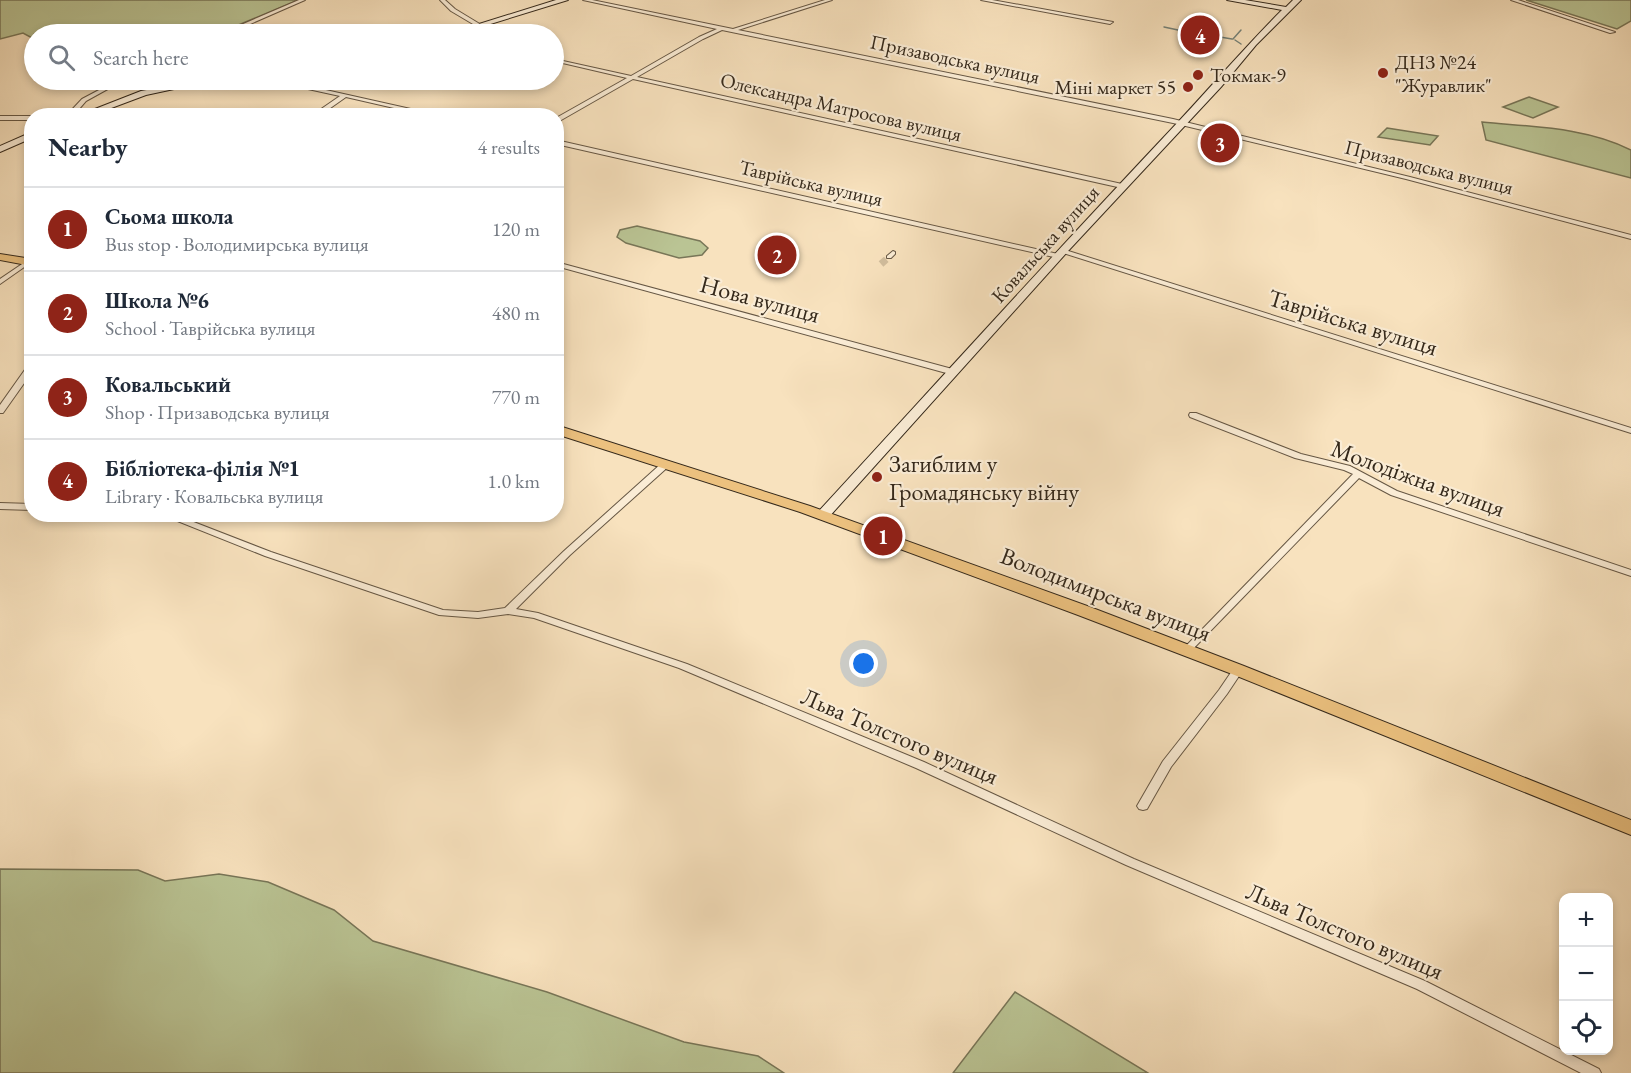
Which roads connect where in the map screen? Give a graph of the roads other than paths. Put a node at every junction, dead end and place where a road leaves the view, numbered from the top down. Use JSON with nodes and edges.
{"nodes":[{"id":1,"x":303,"y":0,"type":"edge"},
{"id":2,"x":442,"y":0,"type":"edge"},
{"id":3,"x":564,"y":0,"type":"edge"},
{"id":4,"x":585,"y":0,"type":"edge"},
{"id":5,"x":830,"y":0,"type":"edge"},
{"id":6,"x":983,"y":0,"type":"edge"},
{"id":7,"x":1231,"y":0,"type":"edge"},
{"id":8,"x":1297,"y":0,"type":"edge"},
{"id":9,"x":1513,"y":0,"type":"edge"},
{"id":10,"x":1287,"y":9,"type":"junction"},
{"id":11,"x":1110,"y":22,"type":"dead end"},
{"id":12,"x":248,"y":24,"type":"edge"},
{"id":13,"x":477,"y":24,"type":"edge"},
{"id":14,"x":486,"y":24,"type":"edge"},
{"id":15,"x":722,"y":28,"type":"junction"},
{"id":16,"x":733,"y":30,"type":"junction"},
{"id":17,"x":1611,"y":32,"type":"dead end"},
{"id":18,"x":564,"y":62,"type":"edge"},
{"id":19,"x":635,"y":78,"type":"junction"},
{"id":20,"x":102,"y":90,"type":"edge"},
{"id":21,"x":160,"y":90,"type":"edge"},
{"id":22,"x":322,"y":90,"type":"edge"},
{"id":23,"x":345,"y":95,"type":"junction"},
{"id":24,"x":76,"y":108,"type":"edge"},
{"id":25,"x":103,"y":108,"type":"edge"},
{"id":26,"x":326,"y":108,"type":"edge"},
{"id":27,"x":404,"y":108,"type":"edge"},
{"id":28,"x":0,"y":118,"type":"edge"},
{"id":29,"x":24,"y":118,"type":"edge"},
{"id":30,"x":564,"y":118,"type":"edge"},
{"id":31,"x":1181,"y":123,"type":"junction"},
{"id":32,"x":24,"y":138,"type":"edge"},
{"id":33,"x":564,"y":144,"type":"edge"},
{"id":34,"x":0,"y":149,"type":"edge"},
{"id":35,"x":1122,"y":186,"type":"junction"},
{"id":36,"x":1631,"y":237,"type":"edge"},
{"id":37,"x":1060,"y":254,"type":"junction"},
{"id":38,"x":0,"y":257,"type":"edge"},
{"id":39,"x":24,"y":261,"type":"edge"},
{"id":40,"x":24,"y":266,"type":"edge"},
{"id":41,"x":564,"y":266,"type":"edge"},
{"id":42,"x":0,"y":282,"type":"edge"},
{"id":43,"x":953,"y":372,"type":"junction"},
{"id":44,"x":24,"y":377,"type":"edge"},
{"id":45,"x":0,"y":411,"type":"edge"},
{"id":46,"x":1193,"y":415,"type":"dead end"},
{"id":47,"x":1631,"y":431,"type":"edge"},
{"id":48,"x":564,"y":432,"type":"edge"},
{"id":49,"x":666,"y":464,"type":"junction"},
{"id":50,"x":1357,"y":475,"type":"junction"},
{"id":51,"x":0,"y":506,"type":"edge"},
{"id":52,"x":24,"y":507,"type":"edge"},
{"id":53,"x":823,"y":515,"type":"junction"},
{"id":54,"x":185,"y":522,"type":"edge"},
{"id":55,"x":1631,"y":573,"type":"edge"},
{"id":56,"x":508,"y":611,"type":"junction"},
{"id":57,"x":1187,"y":650,"type":"junction"},
{"id":58,"x":1238,"y":670,"type":"junction"},
{"id":59,"x":1143,"y":806,"type":"dead end"},
{"id":60,"x":1631,"y":828,"type":"edge"},
{"id":61,"x":1594,"y":1073,"type":"edge"}],
"edges":[{"from":1,"to":12,"type":"street"},
{"from":2,"to":13,"type":"street"},
{"from":3,"to":14,"type":"street"},
{"from":4,"to":15,"type":"street","name":"Призаводська вулиця"},
{"from":5,"to":16,"type":"street"},
{"from":6,"to":11,"type":"street"},
{"from":7,"to":10,"type":"street"},
{"from":8,"to":10,"type":"street","name":"Ковальська вулиця"},
{"from":9,"to":17,"type":"street"},
{"from":10,"to":31,"type":"street","name":"Ковальська вулиця"},
{"from":15,"to":16,"type":"street","name":"Призаводська вулиця"},
{"from":15,"to":19,"type":"street"},
{"from":16,"to":31,"type":"street","name":"Призаводська вулиця"},
{"from":18,"to":19,"type":"street","name":"Олександра Матросова вулиця"},
{"from":19,"to":30,"type":"street"},
{"from":19,"to":35,"type":"street","name":"Олександра Матросова вулиця"},
{"from":20,"to":24,"type":"street"},
{"from":21,"to":25,"type":"street"},
{"from":22,"to":23,"type":"street"},
{"from":23,"to":26,"type":"street"},
{"from":23,"to":27,"type":"street"},
{"from":28,"to":29,"type":"street"},
{"from":31,"to":35,"type":"street","name":"Ковальська вулиця"},
{"from":31,"to":36,"type":"street","name":"Призаводська вулиця"},
{"from":32,"to":34,"type":"street"},
{"from":33,"to":37,"type":"street","name":"Таврійська вулиця"},
{"from":35,"to":37,"type":"street","name":"Ковальська вулиця"},
{"from":37,"to":43,"type":"street","name":"Ковальська вулиця"},
{"from":37,"to":47,"type":"street","name":"Таврійська вулиця"},
{"from":38,"to":39,"type":"main road"},
{"from":40,"to":42,"type":"street"},
{"from":41,"to":43,"type":"street","name":"Нова вулиця"},
{"from":43,"to":53,"type":"street","name":"Ковальська вулиця"},
{"from":44,"to":45,"type":"street"},
{"from":46,"to":50,"type":"street","name":"Молодіжна вулиця"},
{"from":48,"to":49,"type":"main road","name":"Володимирська вулиця"},
{"from":49,"to":53,"type":"main road","name":"Володимирська вулиця"},
{"from":49,"to":56,"type":"street"},
{"from":50,"to":55,"type":"street","name":"Молодіжна вулиця"},
{"from":50,"to":57,"type":"street"},
{"from":51,"to":52,"type":"street"},
{"from":53,"to":57,"type":"main road","name":"Володимирська вулиця"},
{"from":54,"to":56,"type":"street","name":"Льва Толстого вулиця"},
{"from":56,"to":61,"type":"street","name":"Льва Толстого вулиця"},
{"from":57,"to":58,"type":"main road","name":"Володимирська вулиця"},
{"from":58,"to":59,"type":"street"},
{"from":58,"to":60,"type":"main road","name":"Володимирська вулиця"}]}
